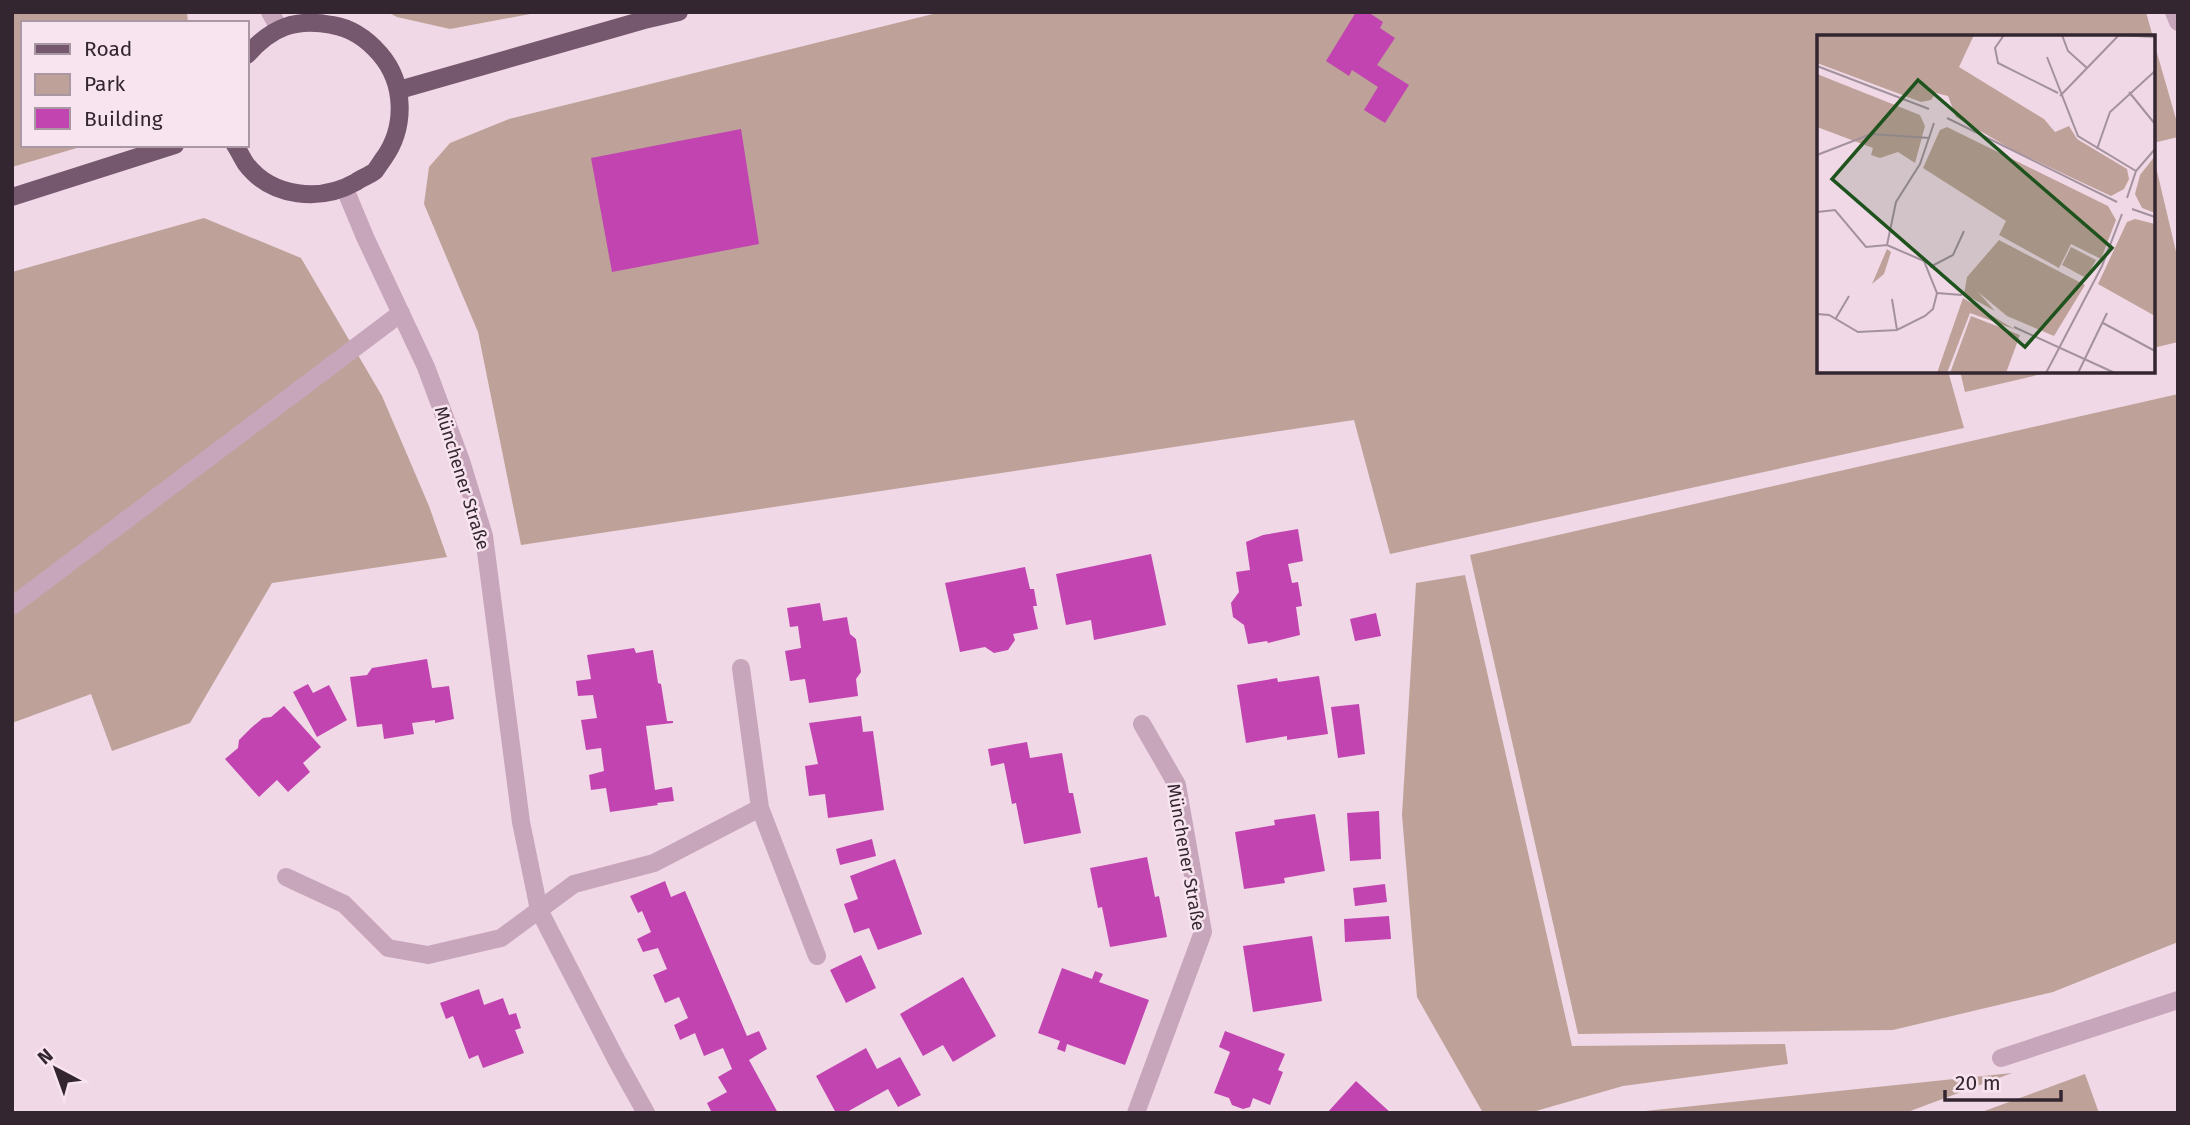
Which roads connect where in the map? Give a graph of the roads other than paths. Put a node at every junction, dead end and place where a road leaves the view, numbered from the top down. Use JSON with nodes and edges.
{"nodes":[{"id":1,"x":680,"y":12,"type":"edge"},
{"id":2,"x":2174,"y":12,"type":"edge"},
{"id":3,"x":274,"y":20,"type":"edge"},
{"id":4,"x":2178,"y":22,"type":"edge"},
{"id":5,"x":248,"y":54,"type":"edge"},
{"id":6,"x":399,"y":90,"type":"junction"},
{"id":7,"x":169,"y":147,"type":"edge"},
{"id":8,"x":236,"y":147,"type":"edge"},
{"id":9,"x":345,"y":188,"type":"junction"},
{"id":10,"x":12,"y":197,"type":"edge"},
{"id":11,"x":401,"y":313,"type":"junction"},
{"id":12,"x":12,"y":606,"type":"edge"},
{"id":13,"x":741,"y":668,"type":"dead end"},
{"id":14,"x":1142,"y":724,"type":"dead end"},
{"id":15,"x":760,"y":808,"type":"junction"},
{"id":16,"x":286,"y":877,"type":"dead end"},
{"id":17,"x":539,"y":911,"type":"junction"},
{"id":18,"x":817,"y":956,"type":"dead end"},
{"id":19,"x":2178,"y":1000,"type":"edge"},
{"id":20,"x":2001,"y":1058,"type":"dead end"},
{"id":21,"x":646,"y":1113,"type":"edge"},
{"id":22,"x":1136,"y":1113,"type":"edge"}],
"edges":[{"from":1,"to":6,"type":"main road"},
{"from":2,"to":4,"type":"street"},
{"from":3,"to":5,"type":"main road"},
{"from":3,"to":6,"type":"main road"},
{"from":6,"to":9,"type":"main road"},
{"from":7,"to":10,"type":"main road"},
{"from":8,"to":9,"type":"main road"},
{"from":9,"to":11,"type":"street","name":"Münchener Straße"},
{"from":11,"to":12,"type":"street"},
{"from":11,"to":17,"type":"street","name":"Münchener Straße"},
{"from":13,"to":15,"type":"street"},
{"from":14,"to":22,"type":"street","name":"Münchener Straße"},
{"from":15,"to":17,"type":"street"},
{"from":15,"to":18,"type":"street"},
{"from":16,"to":17,"type":"street"},
{"from":17,"to":21,"type":"street","name":"Münchener Straße"},
{"from":19,"to":20,"type":"street"}]}
